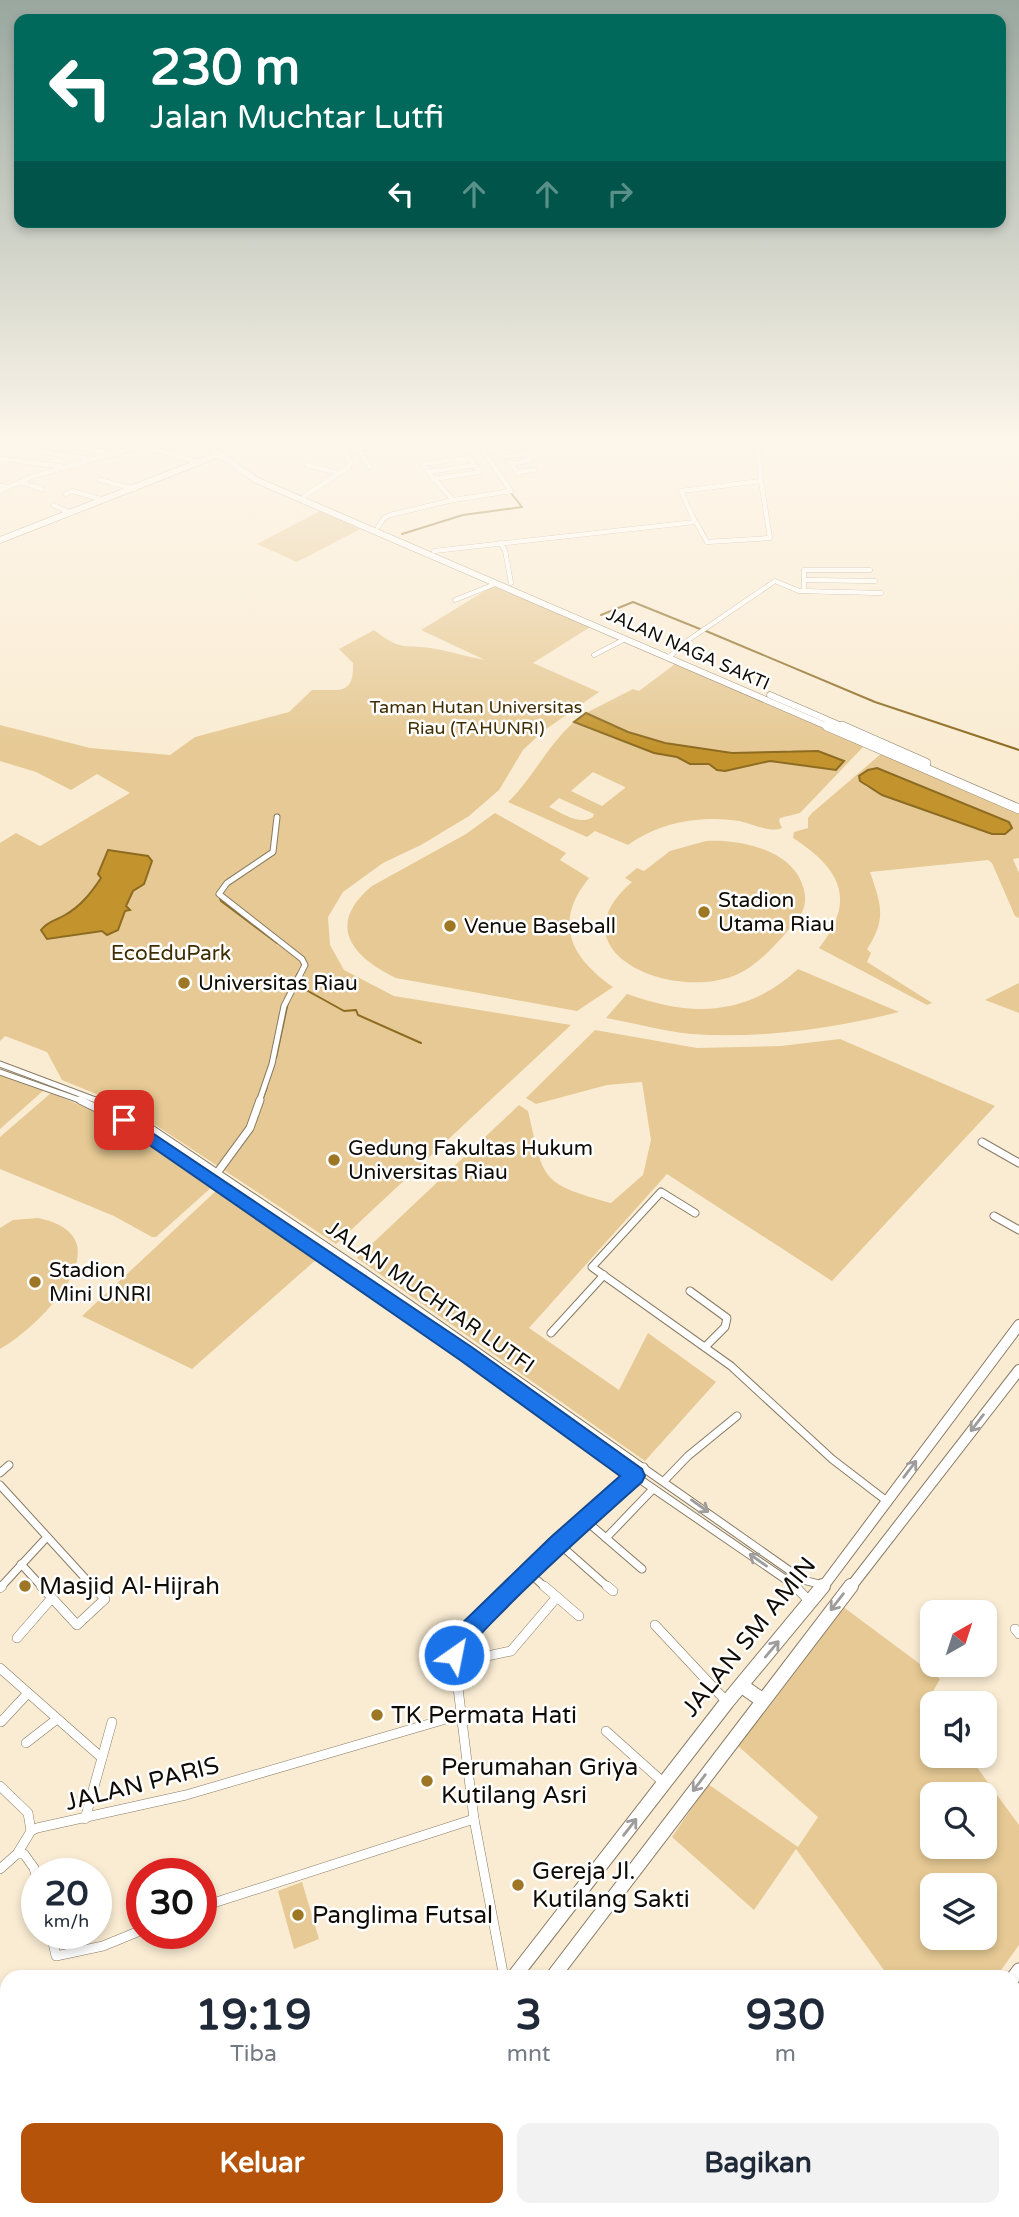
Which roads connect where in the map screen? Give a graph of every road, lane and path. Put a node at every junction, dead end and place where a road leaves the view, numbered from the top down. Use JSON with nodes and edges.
{"nodes":[{"id":1,"x":401,"y":542,"type":"edge"},
{"id":2,"x":414,"y":542,"type":"edge"},
{"id":3,"x":505,"y":542,"type":"edge"},
{"id":4,"x":500,"y":543,"type":"junction"},
{"id":5,"x":434,"y":551,"type":"junction"},
{"id":6,"x":841,"y":570,"type":"junction"},
{"id":7,"x":870,"y":570,"type":"dead end"},
{"id":8,"x":804,"y":580,"type":"junction"},
{"id":9,"x":844,"y":581,"type":"junction"},
{"id":10,"x":875,"y":581,"type":"dead end"},
{"id":11,"x":495,"y":583,"type":"junction"},
{"id":12,"x":511,"y":583,"type":"junction"},
{"id":13,"x":804,"y":591,"type":"junction"},
{"id":14,"x":844,"y":592,"type":"junction"},
{"id":15,"x":881,"y":593,"type":"dead end"},
{"id":16,"x":454,"y":600,"type":"dead end"},
{"id":17,"x":625,"y":639,"type":"junction"},
{"id":18,"x":594,"y":655,"type":"dead end"},
{"id":19,"x":670,"y":655,"type":"junction"},
{"id":20,"x":1019,"y":803,"type":"edge"},
{"id":21,"x":1019,"y":809,"type":"edge"},
{"id":22,"x":276,"y":817,"type":"dead end"},
{"id":23,"x":0,"y":1065,"type":"edge"},
{"id":24,"x":0,"y":1072,"type":"edge"},
{"id":25,"x":982,"y":1142,"type":"dead end"},
{"id":26,"x":1019,"y":1163,"type":"edge"},
{"id":27,"x":217,"y":1173,"type":"junction"},
{"id":28,"x":695,"y":1213,"type":"dead end"},
{"id":29,"x":994,"y":1216,"type":"dead end"},
{"id":30,"x":1019,"y":1230,"type":"edge"},
{"id":31,"x":604,"y":1275,"type":"junction"},
{"id":32,"x":690,"y":1292,"type":"dead end"},
{"id":33,"x":1019,"y":1325,"type":"edge"},
{"id":34,"x":551,"y":1333,"type":"dead end"},
{"id":35,"x":705,"y":1347,"type":"junction"},
{"id":36,"x":1019,"y":1370,"type":"edge"},
{"id":37,"x":737,"y":1416,"type":"dead end"},
{"id":38,"x":9,"y":1465,"type":"dead end"},
{"id":39,"x":644,"y":1467,"type":"junction"},
{"id":40,"x":0,"y":1474,"type":"edge"},
{"id":41,"x":635,"y":1476,"type":"junction"},
{"id":42,"x":664,"y":1481,"type":"junction"},
{"id":43,"x":0,"y":1485,"type":"edge"},
{"id":44,"x":653,"y":1489,"type":"junction"},
{"id":45,"x":888,"y":1502,"type":"junction"},
{"id":46,"x":585,"y":1520,"type":"junction"},
{"id":47,"x":47,"y":1537,"type":"junction"},
{"id":48,"x":606,"y":1538,"type":"junction"},
{"id":49,"x":558,"y":1543,"type":"junction"},
{"id":50,"x":21,"y":1564,"type":"junction"},
{"id":51,"x":642,"y":1569,"type":"dead end"},
{"id":52,"x":528,"y":1572,"type":"junction"},
{"id":53,"x":824,"y":1585,"type":"junction"},
{"id":54,"x":0,"y":1588,"type":"edge"},
{"id":55,"x":613,"y":1591,"type":"dead end"},
{"id":56,"x":557,"y":1597,"type":"junction"},
{"id":57,"x":51,"y":1599,"type":"junction"},
{"id":58,"x":810,"y":1603,"type":"junction"},
{"id":59,"x":579,"y":1616,"type":"dead end"},
{"id":60,"x":655,"y":1625,"type":"dead end"},
{"id":61,"x":18,"y":1638,"type":"dead end"},
{"id":62,"x":455,"y":1663,"type":"junction"},
{"id":63,"x":1,"y":1673,"type":"edge"},
{"id":64,"x":742,"y":1686,"type":"junction"},
{"id":65,"x":28,"y":1693,"type":"junction"},
{"id":66,"x":762,"y":1700,"type":"junction"},
{"id":67,"x":727,"y":1702,"type":"junction"},
{"id":68,"x":463,"y":1714,"type":"junction"},
{"id":69,"x":57,"y":1719,"type":"junction"},
{"id":70,"x":1,"y":1722,"type":"edge"},
{"id":71,"x":112,"y":1722,"type":"dead end"},
{"id":72,"x":606,"y":1731,"type":"dead end"},
{"id":73,"x":26,"y":1743,"type":"dead end"},
{"id":74,"x":102,"y":1758,"type":"junction"},
{"id":75,"x":664,"y":1783,"type":"junction"},
{"id":76,"x":0,"y":1786,"type":"edge"},
{"id":77,"x":85,"y":1819,"type":"junction"},
{"id":78,"x":474,"y":1819,"type":"junction"},
{"id":79,"x":31,"y":1831,"type":"junction"},
{"id":80,"x":17,"y":1854,"type":"junction"},
{"id":81,"x":28,"y":1858,"type":"edge"},
{"id":82,"x":0,"y":1869,"type":"edge"},
{"id":83,"x":217,"y":1902,"type":"edge"},
{"id":84,"x":54,"y":1949,"type":"edge"},
{"id":85,"x":89,"y":1949,"type":"edge"},
{"id":86,"x":502,"y":1970,"type":"edge"},
{"id":87,"x":519,"y":1970,"type":"edge"},
{"id":88,"x":558,"y":1970,"type":"edge"}],
"edges":[{"from":1,"to":11,"type":"main road","name":"JALAN NAGA SAKTI"},
{"from":2,"to":5,"type":"main road","name":"JALAN NAGA SAKTI"},
{"from":3,"to":4,"type":"street"},
{"from":4,"to":5,"type":"street"},
{"from":4,"to":12,"type":"street"},
{"from":5,"to":12,"type":"main road","name":"JALAN NAGA SAKTI"},
{"from":6,"to":7,"type":"street"},
{"from":6,"to":8,"type":"street"},
{"from":6,"to":9,"type":"street"},
{"from":8,"to":9,"type":"street"},
{"from":8,"to":13,"type":"street"},
{"from":9,"to":10,"type":"street"},
{"from":9,"to":14,"type":"street"},
{"from":11,"to":16,"type":"street"},
{"from":11,"to":17,"type":"main road","name":"JALAN NAGA SAKTI"},
{"from":12,"to":19,"type":"main road","name":"JALAN NAGA SAKTI"},
{"from":13,"to":14,"type":"street"},
{"from":13,"to":19,"type":"street"},
{"from":14,"to":15,"type":"street"},
{"from":17,"to":18,"type":"street"},
{"from":17,"to":19,"type":"main road","name":"JALAN NAGA SAKTI"},
{"from":19,"to":20,"type":"main road","name":"JALAN NAGA SAKTI"},
{"from":19,"to":21,"type":"main road","name":"JALAN NAGA SAKTI"},
{"from":22,"to":27,"type":"street"},
{"from":23,"to":27,"type":"street","name":"JALAN MUCHTAR LUTFI"},
{"from":24,"to":41,"type":"street","name":"JALAN MUCHTAR LUTFI"},
{"from":25,"to":26,"type":"street"},
{"from":27,"to":39,"type":"street","name":"JALAN MUCHTAR LUTFI"},
{"from":28,"to":31,"type":"street"},
{"from":29,"to":30,"type":"street"},
{"from":31,"to":34,"type":"street"},
{"from":31,"to":35,"type":"street"},
{"from":32,"to":35,"type":"street"},
{"from":45,"to":33,"type":"main road","name":"JALAN SM AMIN","one_way":true},
{"from":35,"to":45,"type":"street"},
{"from":36,"to":66,"type":"main road","one_way":true},
{"from":37,"to":42,"type":"street"},
{"from":38,"to":40,"type":"street"},
{"from":39,"to":41,"type":"street"},
{"from":39,"to":42,"type":"street","name":"JALAN MUCHTAR LUTFI"},
{"from":41,"to":44,"type":"street","name":"JALAN MUCHTAR LUTFI"},
{"from":41,"to":46,"type":"street"},
{"from":42,"to":53,"type":"street","name":"JALAN MUCHTAR LUTFI","one_way":true},
{"from":43,"to":47,"type":"street"},
{"from":44,"to":48,"type":"street"},
{"from":58,"to":44,"type":"street","name":"JALAN MUCHTAR LUTFI","one_way":true},
{"from":45,"to":53,"type":"main road","name":"JALAN SM AMIN"},
{"from":46,"to":48,"type":"street"},
{"from":46,"to":49,"type":"street"},
{"from":47,"to":50,"type":"street"},
{"from":47,"to":57,"type":"street"},
{"from":48,"to":51,"type":"street"},
{"from":49,"to":52,"type":"street"},
{"from":49,"to":55,"type":"street"},
{"from":50,"to":54,"type":"street"},
{"from":50,"to":57,"type":"street"},
{"from":52,"to":56,"type":"street"},
{"from":52,"to":62,"type":"street"},
{"from":53,"to":58,"type":"main road","name":"JALAN SM AMIN"},
{"from":56,"to":59,"type":"street"},
{"from":56,"to":62,"type":"street"},
{"from":57,"to":61,"type":"street"},
{"from":64,"to":58,"type":"main road","name":"JALAN SM AMIN","one_way":true},
{"from":60,"to":67,"type":"street"},
{"from":62,"to":68,"type":"street"},
{"from":63,"to":65,"type":"street"},
{"from":64,"to":66,"type":"main road"},
{"from":64,"to":67,"type":"main road","name":"JALAN SM AMIN"},
{"from":65,"to":69,"type":"street"},
{"from":65,"to":70,"type":"street"},
{"from":66,"to":88,"type":"main road","one_way":true},
{"from":67,"to":75,"type":"main road","name":"JALAN SM AMIN"},
{"from":68,"to":77,"type":"street","name":"JALAN PARIS"},
{"from":68,"to":78,"type":"street"},
{"from":69,"to":73,"type":"street"},
{"from":69,"to":74,"type":"street"},
{"from":71,"to":74,"type":"street"},
{"from":72,"to":75,"type":"street"},
{"from":74,"to":77,"type":"street"},
{"from":87,"to":75,"type":"main road","name":"JALAN SM AMIN","one_way":true},
{"from":76,"to":79,"type":"street"},
{"from":77,"to":79,"type":"street","name":"JALAN PARIS"},
{"from":78,"to":83,"type":"street"},
{"from":78,"to":86,"type":"street"},
{"from":79,"to":80,"type":"street"},
{"from":80,"to":81,"type":"street"},
{"from":80,"to":82,"type":"street"},
{"from":84,"to":85,"type":"street"}]}
